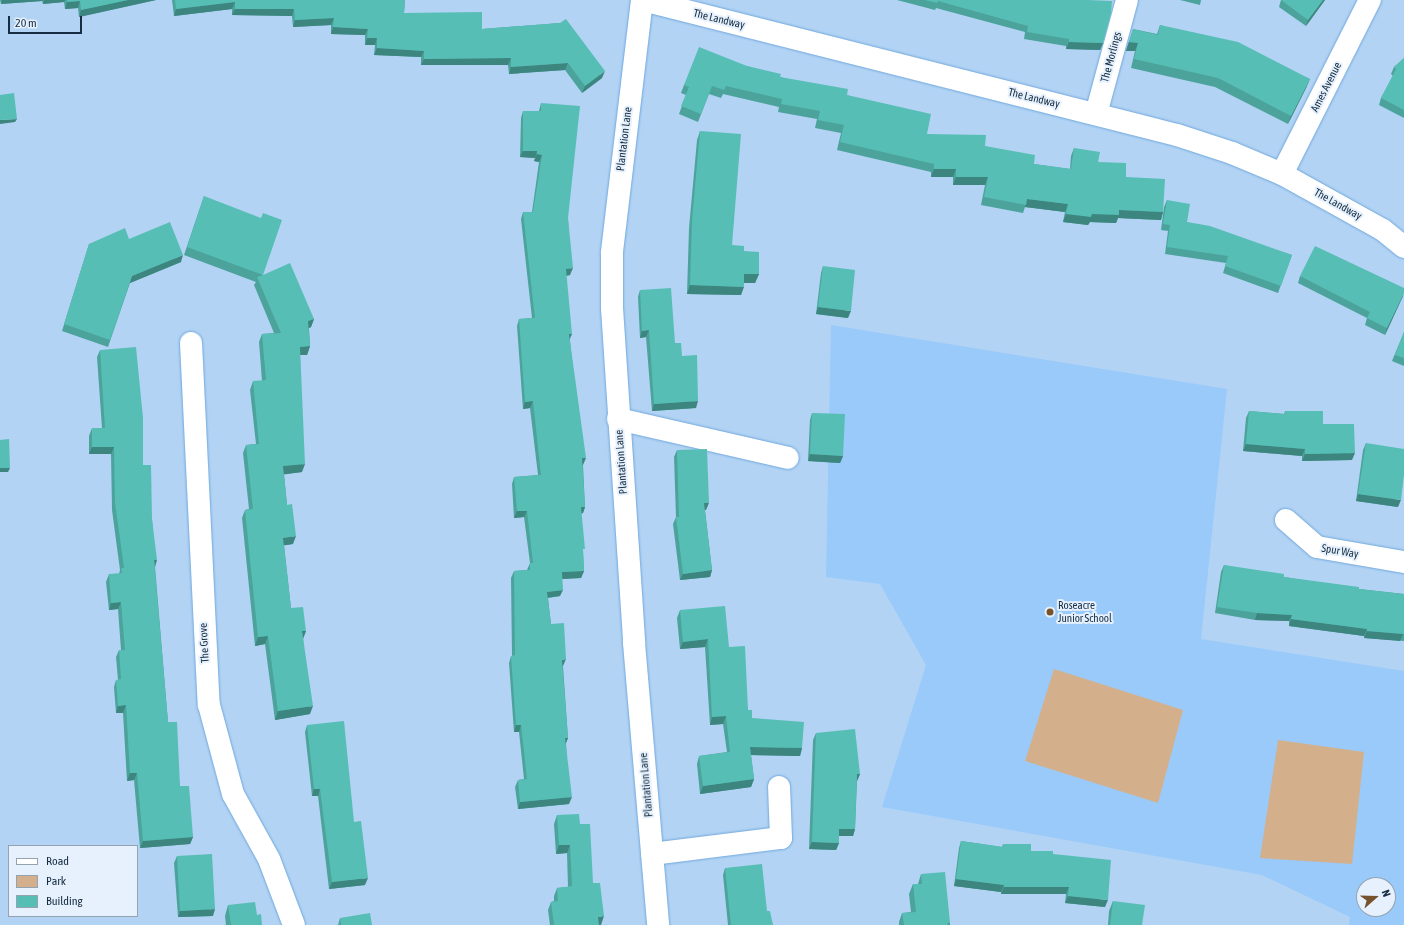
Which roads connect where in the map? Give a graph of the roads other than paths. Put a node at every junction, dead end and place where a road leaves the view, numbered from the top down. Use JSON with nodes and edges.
{"nodes":[{"id":1,"x":643,"y":0,"type":"edge"},
{"id":2,"x":1126,"y":0,"type":"edge"},
{"id":3,"x":1370,"y":0,"type":"edge"},
{"id":4,"x":1096,"y":114,"type":"junction"},
{"id":5,"x":1282,"y":174,"type":"junction"},
{"id":6,"x":1404,"y":247,"type":"edge"},
{"id":7,"x":191,"y":343,"type":"dead end"},
{"id":8,"x":618,"y":419,"type":"junction"},
{"id":9,"x":788,"y":458,"type":"dead end"},
{"id":10,"x":1286,"y":520,"type":"dead end"},
{"id":11,"x":1404,"y":562,"type":"edge"},
{"id":12,"x":779,"y":787,"type":"dead end"},
{"id":13,"x":652,"y":854,"type":"junction"},
{"id":14,"x":294,"y":925,"type":"edge"},
{"id":15,"x":658,"y":925,"type":"edge"}],
"edges":[{"from":1,"to":4,"type":"street","name":"The Landway"},
{"from":1,"to":8,"type":"street","name":"Plantation Lane"},
{"from":2,"to":4,"type":"street","name":"The Morlings"},
{"from":3,"to":5,"type":"street","name":"Ames Avenue"},
{"from":4,"to":5,"type":"street","name":"The Landway"},
{"from":5,"to":6,"type":"street","name":"The Landway"},
{"from":7,"to":14,"type":"street","name":"The Grove"},
{"from":8,"to":9,"type":"street"},
{"from":8,"to":13,"type":"street","name":"Plantation Lane"},
{"from":10,"to":11,"type":"street","name":"Spur Way"},
{"from":12,"to":13,"type":"street"},
{"from":13,"to":15,"type":"street","name":"Plantation Lane"}]}
